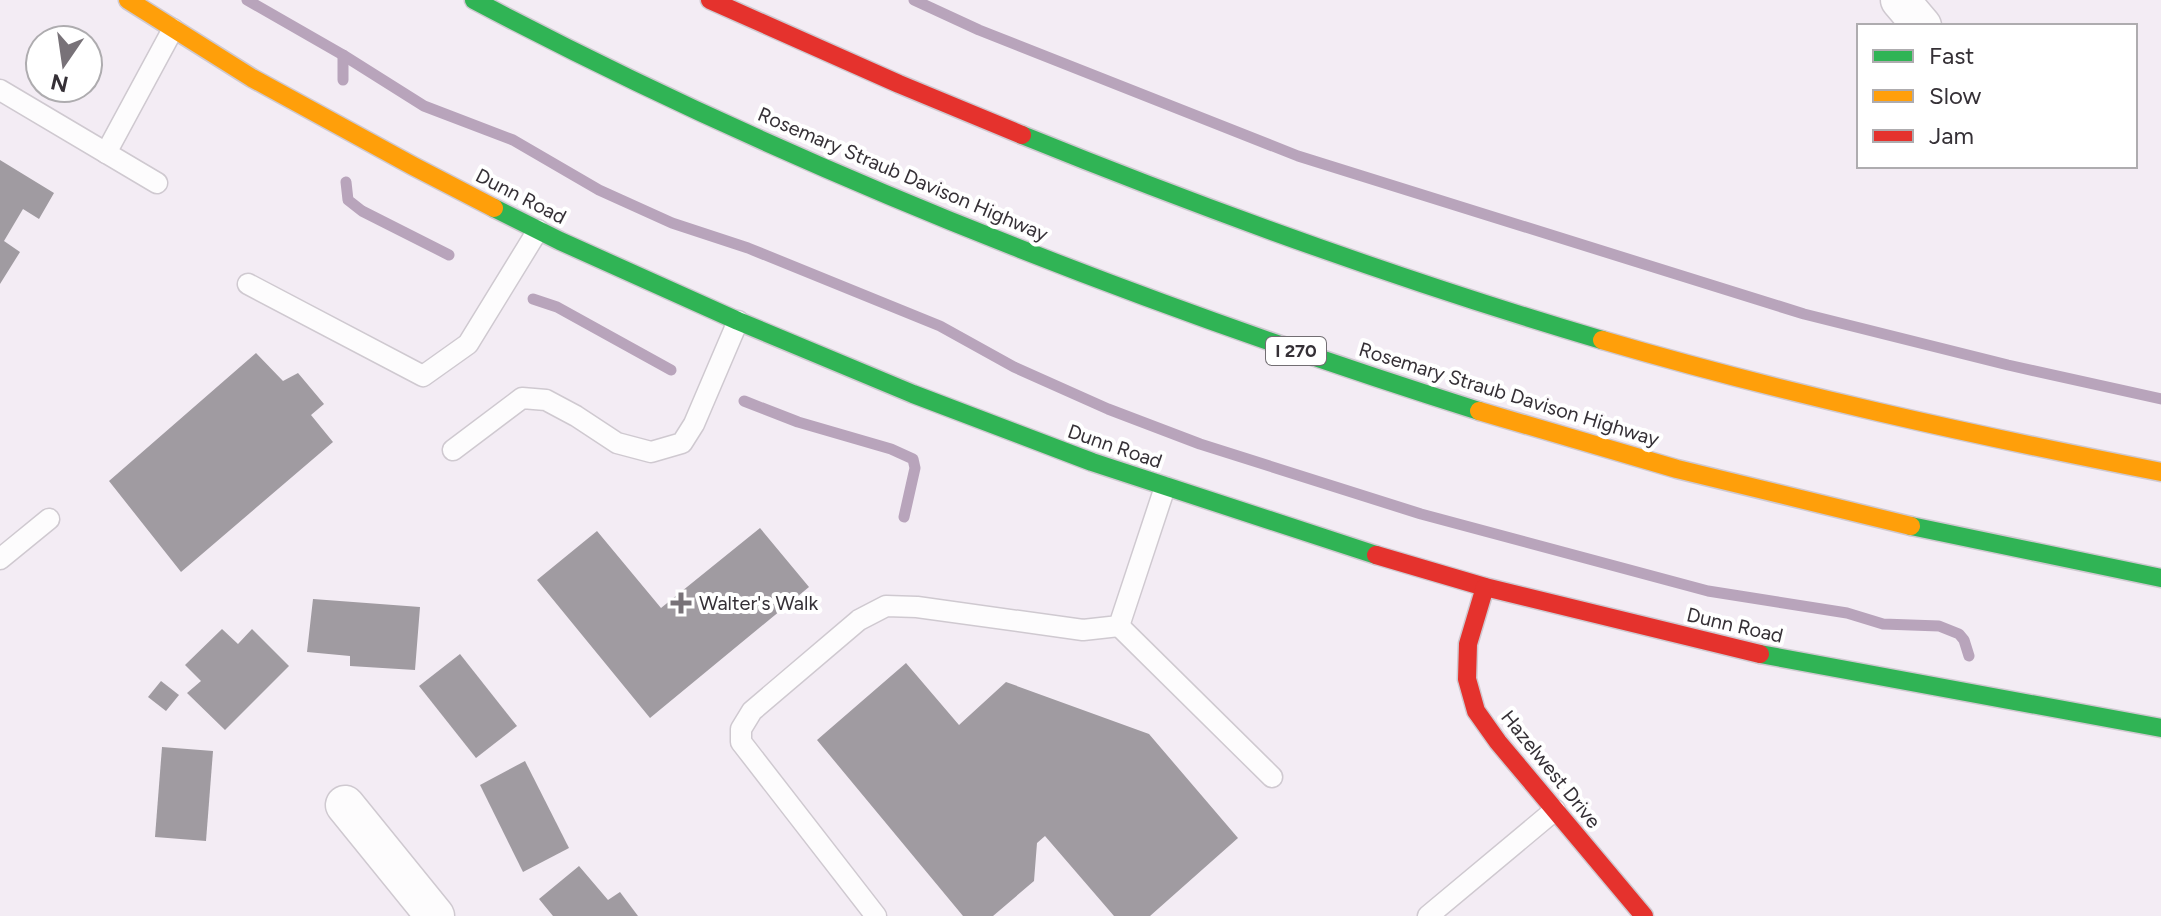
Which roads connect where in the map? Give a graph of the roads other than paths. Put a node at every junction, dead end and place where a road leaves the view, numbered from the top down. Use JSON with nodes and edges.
{"nodes":[{"id":1,"x":128,"y":0,"type":"edge"},
{"id":2,"x":474,"y":0,"type":"edge"},
{"id":3,"x":710,"y":0,"type":"edge"},
{"id":4,"x":1900,"y":0,"type":"edge"},
{"id":5,"x":1920,"y":24,"type":"edge"},
{"id":6,"x":173,"y":29,"type":"junction"},
{"id":7,"x":0,"y":90,"type":"edge"},
{"id":8,"x":106,"y":153,"type":"junction"},
{"id":9,"x":157,"y":183,"type":"dead end"},
{"id":10,"x":538,"y":230,"type":"junction"},
{"id":11,"x":248,"y":284,"type":"dead end"},
{"id":12,"x":738,"y":321,"type":"junction"},
{"id":13,"x":453,"y":450,"type":"dead end"},
{"id":14,"x":2161,"y":472,"type":"edge"},
{"id":15,"x":1165,"y":487,"type":"junction"},
{"id":16,"x":49,"y":519,"type":"dead end"},
{"id":17,"x":0,"y":559,"type":"edge"},
{"id":18,"x":2161,"y":578,"type":"edge"},
{"id":19,"x":1485,"y":587,"type":"junction"},
{"id":20,"x":1119,"y":626,"type":"junction"},
{"id":21,"x":2161,"y":728,"type":"edge"},
{"id":22,"x":1272,"y":777,"type":"dead end"},
{"id":23,"x":345,"y":805,"type":"dead end"},
{"id":24,"x":1555,"y":810,"type":"junction"},
{"id":25,"x":435,"y":916,"type":"edge"},
{"id":26,"x":876,"y":916,"type":"edge"},
{"id":27,"x":1428,"y":916,"type":"edge"},
{"id":28,"x":1644,"y":916,"type":"edge"}],
"edges":[{"from":1,"to":6,"type":"main road","name":"Dunn Road"},
{"from":2,"to":18,"type":"main road","name":"Rosemary Straub Davison Highway","number":"I 270"},
{"from":3,"to":14,"type":"main road"},
{"from":4,"to":5,"type":"street"},
{"from":6,"to":8,"type":"lane"},
{"from":6,"to":10,"type":"main road","name":"Dunn Road"},
{"from":7,"to":8,"type":"lane"},
{"from":8,"to":9,"type":"lane"},
{"from":10,"to":11,"type":"lane"},
{"from":10,"to":12,"type":"main road","name":"Dunn Road"},
{"from":12,"to":13,"type":"lane"},
{"from":12,"to":15,"type":"main road","name":"Dunn Road"},
{"from":15,"to":19,"type":"main road","name":"Dunn Road"},
{"from":15,"to":20,"type":"lane"},
{"from":16,"to":17,"type":"lane"},
{"from":19,"to":21,"type":"main road","name":"Dunn Road"},
{"from":19,"to":24,"type":"main road","name":"Hazelwest Drive"},
{"from":20,"to":22,"type":"lane"},
{"from":20,"to":26,"type":"lane"},
{"from":23,"to":25,"type":"street"},
{"from":24,"to":27,"type":"lane"},
{"from":24,"to":28,"type":"main road","name":"Hazelwest Drive"}]}
